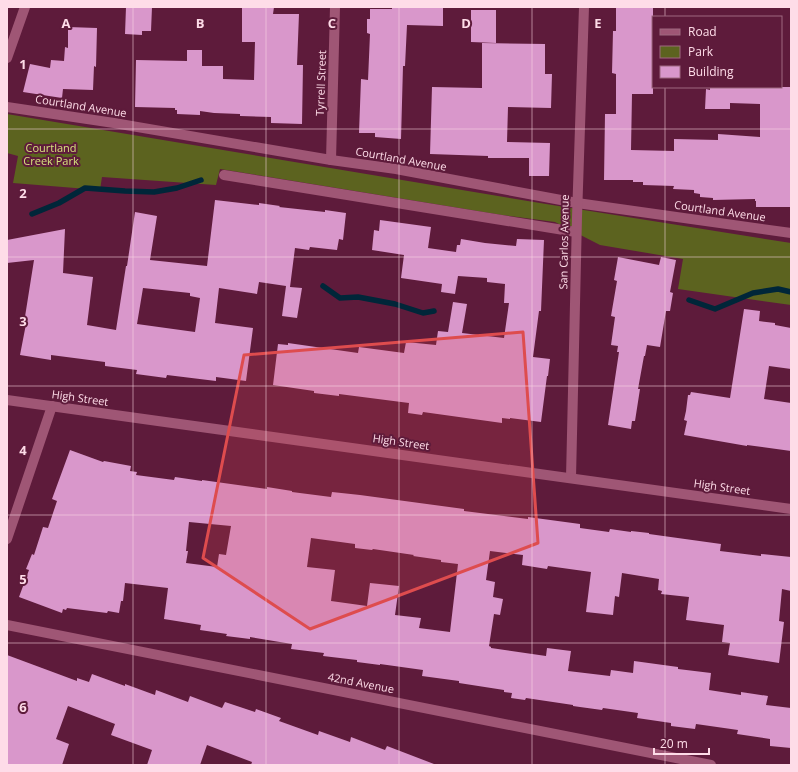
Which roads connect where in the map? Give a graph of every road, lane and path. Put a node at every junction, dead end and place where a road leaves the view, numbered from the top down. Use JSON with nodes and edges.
{"nodes":[{"id":1,"x":25,"y":7,"type":"edge"},
{"id":2,"x":336,"y":7,"type":"edge"},
{"id":3,"x":584,"y":7,"type":"edge"},
{"id":4,"x":7,"y":58,"type":"edge"},
{"id":5,"x":7,"y":107,"type":"edge"},
{"id":6,"x":331,"y":160,"type":"junction"},
{"id":7,"x":224,"y":175,"type":"dead end"},
{"id":8,"x":577,"y":203,"type":"junction"},
{"id":9,"x":576,"y":232,"type":"junction"},
{"id":10,"x":791,"y":233,"type":"edge"},
{"id":11,"x":7,"y":400,"type":"edge"},
{"id":12,"x":52,"y":406,"type":"junction"},
{"id":13,"x":571,"y":478,"type":"junction"},
{"id":14,"x":791,"y":509,"type":"edge"},
{"id":15,"x":7,"y":539,"type":"edge"},
{"id":16,"x":7,"y":625,"type":"edge"},
{"id":17,"x":711,"y":765,"type":"edge"}],
"edges":[{"from":1,"to":4,"type":"street"},
{"from":2,"to":6,"type":"street","name":"Tyrrell Street"},
{"from":3,"to":8,"type":"street","name":"San Carlos Avenue"},
{"from":5,"to":6,"type":"street","name":"Courtland Avenue"},
{"from":6,"to":8,"type":"street","name":"Courtland Avenue"},
{"from":7,"to":9,"type":"street"},
{"from":8,"to":9,"type":"street","name":"San Carlos Avenue"},
{"from":8,"to":10,"type":"street","name":"Courtland Avenue"},
{"from":9,"to":13,"type":"street","name":"San Carlos Avenue"},
{"from":11,"to":12,"type":"street","name":"High Street"},
{"from":12,"to":13,"type":"street","name":"High Street"},
{"from":12,"to":15,"type":"street"},
{"from":13,"to":14,"type":"street","name":"High Street"},
{"from":16,"to":17,"type":"street","name":"42nd Avenue"}]}
